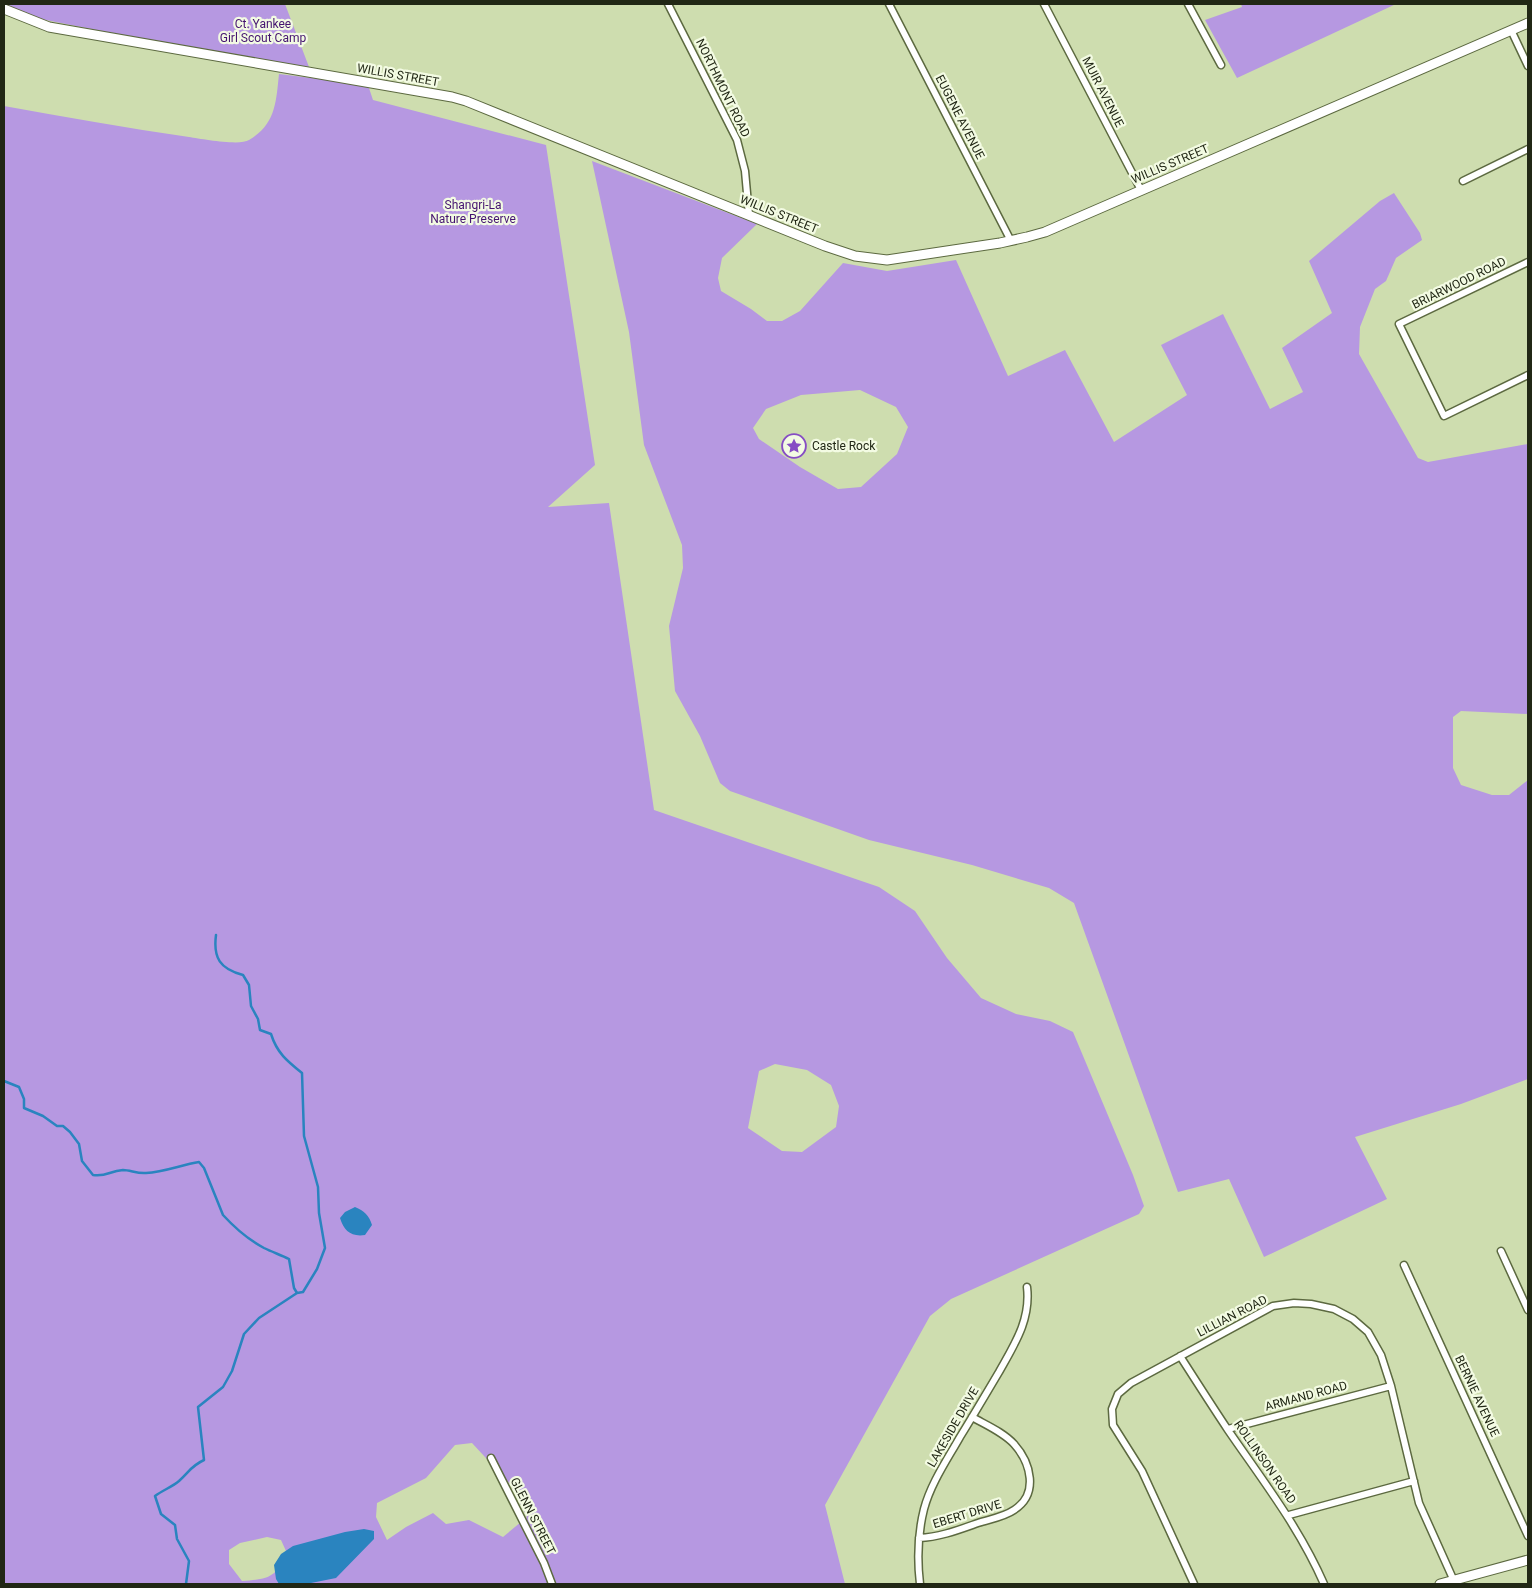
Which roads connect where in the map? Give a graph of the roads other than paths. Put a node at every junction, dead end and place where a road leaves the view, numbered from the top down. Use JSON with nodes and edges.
{"nodes":[{"id":1,"x":668,"y":4,"type":"edge"},
{"id":2,"x":889,"y":4,"type":"edge"},
{"id":3,"x":1044,"y":4,"type":"edge"},
{"id":4,"x":1188,"y":4,"type":"edge"},
{"id":5,"x":4,"y":9,"type":"edge"},
{"id":6,"x":1528,"y":23,"type":"edge"},
{"id":7,"x":1510,"y":30,"type":"junction"},
{"id":8,"x":1221,"y":65,"type":"dead end"},
{"id":9,"x":1528,"y":66,"type":"edge"},
{"id":10,"x":1528,"y":148,"type":"edge"},
{"id":11,"x":1464,"y":181,"type":"dead end"},
{"id":12,"x":1141,"y":190,"type":"junction"},
{"id":13,"x":749,"y":215,"type":"junction"},
{"id":14,"x":1011,"y":240,"type":"junction"},
{"id":15,"x":1528,"y":262,"type":"edge"},
{"id":16,"x":1528,"y":375,"type":"edge"},
{"id":17,"x":1501,"y":1251,"type":"dead end"},
{"id":18,"x":1404,"y":1265,"type":"dead end"},
{"id":19,"x":1027,"y":1287,"type":"dead end"},
{"id":20,"x":1528,"y":1310,"type":"edge"},
{"id":21,"x":1180,"y":1356,"type":"junction"},
{"id":22,"x":1391,"y":1386,"type":"junction"},
{"id":23,"x":972,"y":1417,"type":"junction"},
{"id":24,"x":1228,"y":1429,"type":"junction"},
{"id":25,"x":491,"y":1458,"type":"dead end"},
{"id":26,"x":1414,"y":1481,"type":"junction"},
{"id":27,"x":1289,"y":1516,"type":"junction"},
{"id":28,"x":1528,"y":1536,"type":"edge"},
{"id":29,"x":919,"y":1538,"type":"junction"},
{"id":30,"x":1528,"y":1560,"type":"edge"},
{"id":31,"x":1454,"y":1581,"type":"junction"},
{"id":32,"x":552,"y":1584,"type":"edge"},
{"id":33,"x":920,"y":1584,"type":"edge"},
{"id":34,"x":1194,"y":1584,"type":"edge"},
{"id":35,"x":1324,"y":1584,"type":"edge"},
{"id":36,"x":1440,"y":1584,"type":"edge"}],
"edges":[{"from":1,"to":13,"type":"street","name":"NORTHMONT ROAD"},
{"from":2,"to":14,"type":"street","name":"EUGENE AVENUE"},
{"from":3,"to":12,"type":"street","name":"MUIR AVENUE"},
{"from":4,"to":8,"type":"street"},
{"from":5,"to":13,"type":"main road","name":"WILLIS STREET"},
{"from":6,"to":7,"type":"main road","name":"WILLIS STREET"},
{"from":7,"to":9,"type":"street"},
{"from":7,"to":12,"type":"main road","name":"WILLIS STREET"},
{"from":10,"to":11,"type":"street"},
{"from":12,"to":14,"type":"main road","name":"WILLIS STREET"},
{"from":13,"to":14,"type":"main road","name":"WILLIS STREET"},
{"from":15,"to":16,"type":"street","name":"BRIARWOOD ROAD"},
{"from":17,"to":20,"type":"street"},
{"from":18,"to":28,"type":"street","name":"BERNIE AVENUE"},
{"from":19,"to":23,"type":"street","name":"LAKESIDE DRIVE"},
{"from":21,"to":22,"type":"street","name":"LILLIAN ROAD"},
{"from":21,"to":24,"type":"street","name":"ROLLINSON ROAD"},
{"from":21,"to":34,"type":"street","name":"LILLIAN ROAD"},
{"from":22,"to":24,"type":"street","name":"ARMAND ROAD"},
{"from":22,"to":26,"type":"street","name":"LILLIAN ROAD"},
{"from":23,"to":29,"type":"street","name":"LAKESIDE DRIVE"},
{"from":23,"to":29,"type":"street","name":"EBERT DRIVE"},
{"from":24,"to":27,"type":"street","name":"ROLLINSON ROAD"},
{"from":25,"to":32,"type":"street","name":"GLENN STREET"},
{"from":26,"to":27,"type":"street"},
{"from":26,"to":31,"type":"street","name":"LILLIAN ROAD"},
{"from":27,"to":35,"type":"street","name":"ROLLINSON ROAD"},
{"from":29,"to":33,"type":"street","name":"LAKESIDE DRIVE"},
{"from":30,"to":31,"type":"main road"},
{"from":31,"to":36,"type":"main road"}]}
